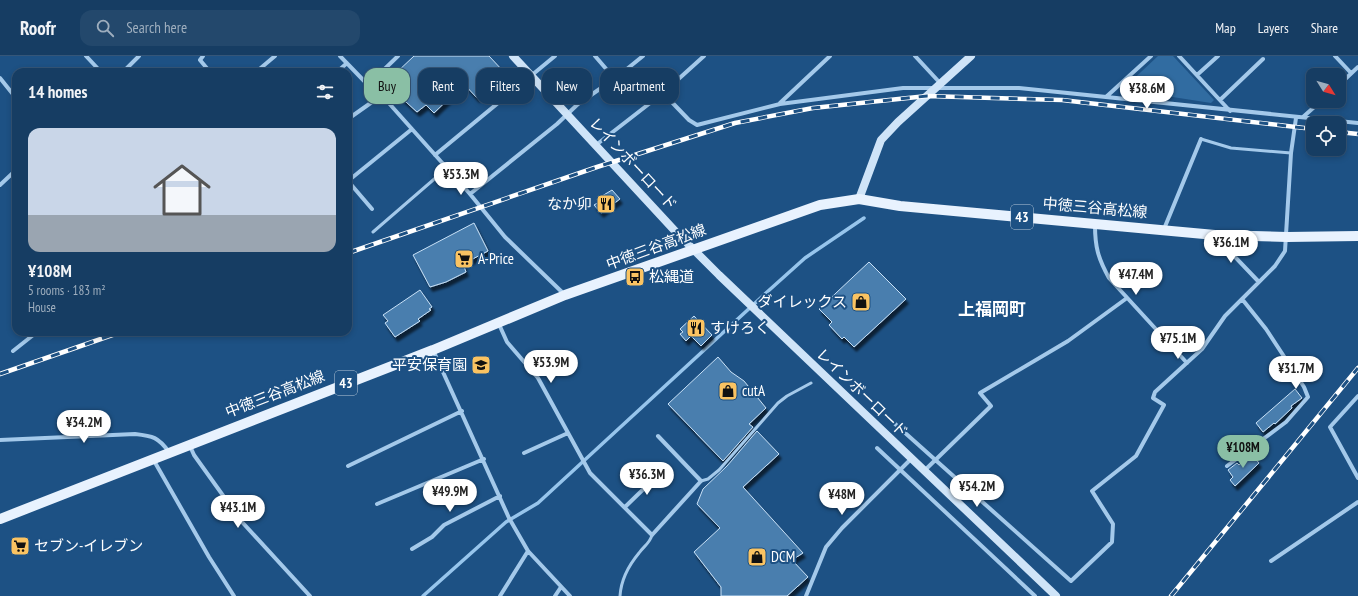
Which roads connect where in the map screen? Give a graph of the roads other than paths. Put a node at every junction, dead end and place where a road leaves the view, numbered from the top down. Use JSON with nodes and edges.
{"nodes":[{"id":1,"x":86,"y":56,"type":"edge"},
{"id":2,"x":139,"y":56,"type":"edge"},
{"id":3,"x":204,"y":56,"type":"edge"},
{"id":4,"x":275,"y":56,"type":"edge"},
{"id":5,"x":340,"y":56,"type":"edge"},
{"id":6,"x":398,"y":56,"type":"edge"},
{"id":7,"x":513,"y":56,"type":"edge"},
{"id":8,"x":555,"y":56,"type":"edge"},
{"id":9,"x":595,"y":56,"type":"edge"},
{"id":10,"x":643,"y":56,"type":"edge"},
{"id":11,"x":704,"y":56,"type":"edge"},
{"id":12,"x":830,"y":56,"type":"edge"},
{"id":13,"x":915,"y":56,"type":"edge"},
{"id":14,"x":971,"y":56,"type":"edge"},
{"id":15,"x":1151,"y":56,"type":"edge"},
{"id":16,"x":1179,"y":56,"type":"edge"},
{"id":17,"x":1218,"y":56,"type":"edge"},
{"id":18,"x":1335,"y":56,"type":"edge"},
{"id":19,"x":1263,"y":59,"type":"dead end"},
{"id":20,"x":347,"y":63,"type":"junction"},
{"id":21,"x":1358,"y":67,"type":"edge"},
{"id":22,"x":97,"y":68,"type":"edge"},
{"id":23,"x":126,"y":68,"type":"edge"},
{"id":24,"x":207,"y":68,"type":"edge"},
{"id":25,"x":261,"y":68,"type":"edge"},
{"id":26,"x":341,"y":68,"type":"edge"},
{"id":27,"x":352,"y":68,"type":"edge"},
{"id":28,"x":352,"y":68,"type":"edge"},
{"id":29,"x":385,"y":68,"type":"edge"},
{"id":30,"x":524,"y":68,"type":"edge"},
{"id":31,"x":605,"y":68,"type":"edge"},
{"id":32,"x":627,"y":68,"type":"edge"},
{"id":33,"x":1351,"y":73,"type":"junction"},
{"id":34,"x":534,"y":74,"type":"edge"},
{"id":35,"x":1197,"y":75,"type":"junction"},
{"id":36,"x":0,"y":78,"type":"edge"},
{"id":37,"x":1346,"y":78,"type":"edge"},
{"id":38,"x":534,"y":79,"type":"edge"},
{"id":39,"x":679,"y":79,"type":"edge"},
{"id":40,"x":364,"y":81,"type":"edge"},
{"id":41,"x":939,"y":86,"type":"junction"},
{"id":42,"x":600,"y":88,"type":"edge"},
{"id":43,"x":12,"y":93,"type":"edge"},
{"id":44,"x":1106,"y":97,"type":"junction"},
{"id":45,"x":1220,"y":100,"type":"junction"},
{"id":46,"x":369,"y":104,"type":"edge"},
{"id":47,"x":390,"y":104,"type":"edge"},
{"id":48,"x":497,"y":104,"type":"edge"},
{"id":49,"x":649,"y":104,"type":"edge"},
{"id":50,"x":674,"y":104,"type":"edge"},
{"id":51,"x":780,"y":104,"type":"junction"},
{"id":52,"x":1314,"y":108,"type":"edge"},
{"id":53,"x":1230,"y":111,"type":"junction"},
{"id":54,"x":567,"y":114,"type":"junction"},
{"id":55,"x":352,"y":116,"type":"edge"},
{"id":56,"x":1304,"y":117,"type":"junction"},
{"id":57,"x":1296,"y":118,"type":"junction"},
{"id":58,"x":1358,"y":123,"type":"edge"},
{"id":59,"x":412,"y":129,"type":"junction"},
{"id":60,"x":1201,"y":139,"type":"joint"},
{"id":61,"x":596,"y":145,"type":"junction"},
{"id":62,"x":1291,"y":153,"type":"junction"},
{"id":63,"x":435,"y":155,"type":"junction"},
{"id":64,"x":447,"y":168,"type":"junction"},
{"id":65,"x":12,"y":174,"type":"edge"},
{"id":66,"x":352,"y":178,"type":"edge"},
{"id":67,"x":0,"y":185,"type":"edge"},
{"id":68,"x":352,"y":186,"type":"edge"},
{"id":69,"x":470,"y":194,"type":"junction"},
{"id":70,"x":859,"y":199,"type":"junction"},
{"id":71,"x":372,"y":209,"type":"dead end"},
{"id":72,"x":1095,"y":223,"type":"junction"},
{"id":73,"x":1164,"y":230,"type":"junction"},
{"id":74,"x":374,"y":232,"type":"dead end"},
{"id":75,"x":1215,"y":235,"type":"junction"},
{"id":76,"x":1358,"y":236,"type":"edge"},
{"id":77,"x":1287,"y":237,"type":"junction"},
{"id":78,"x":694,"y":249,"type":"junction"},
{"id":79,"x":1258,"y":282,"type":"junction"},
{"id":80,"x":565,"y":295,"type":"junction"},
{"id":81,"x":1127,"y":298,"type":"junction"},
{"id":82,"x":1242,"y":299,"type":"junction"},
{"id":83,"x":498,"y":322,"type":"junction"},
{"id":84,"x":32,"y":336,"type":"edge"},
{"id":85,"x":433,"y":350,"type":"junction"},
{"id":86,"x":13,"y":351,"type":"dead end"},
{"id":87,"x":1186,"y":363,"type":"junction"},
{"id":88,"x":811,"y":383,"type":"dead end"},
{"id":89,"x":1358,"y":396,"type":"edge"},
{"id":90,"x":462,"y":411,"type":"junction"},
{"id":91,"x":894,"y":422,"type":"dead end"},
{"id":92,"x":568,"y":433,"type":"junction"},
{"id":93,"x":658,"y":436,"type":"dead end"},
{"id":94,"x":0,"y":440,"type":"edge"},
{"id":95,"x":189,"y":444,"type":"junction"},
{"id":96,"x":877,"y":448,"type":"dead end"},
{"id":97,"x":169,"y":452,"type":"junction"},
{"id":98,"x":524,"y":453,"type":"dead end"},
{"id":99,"x":153,"y":459,"type":"junction"},
{"id":100,"x":484,"y":459,"type":"junction"},
{"id":101,"x":911,"y":459,"type":"junction"},
{"id":102,"x":936,"y":460,"type":"junction"},
{"id":103,"x":348,"y":466,"type":"dead end"},
{"id":104,"x":1227,"y":466,"type":"dead end"},
{"id":105,"x":899,"y":470,"type":"junction"},
{"id":106,"x":923,"y":471,"type":"junction"},
{"id":107,"x":659,"y":474,"type":"dead end"},
{"id":108,"x":1358,"y":478,"type":"edge"},
{"id":109,"x":701,"y":481,"type":"junction"},
{"id":110,"x":500,"y":496,"type":"junction"},
{"id":111,"x":1358,"y":502,"type":"edge"},
{"id":112,"x":377,"y":504,"type":"dead end"},
{"id":113,"x":625,"y":508,"type":"junction"},
{"id":114,"x":0,"y":519,"type":"edge"},
{"id":115,"x":652,"y":535,"type":"junction"},
{"id":116,"x":412,"y":549,"type":"dead end"},
{"id":117,"x":528,"y":551,"type":"junction"},
{"id":118,"x":1271,"y":561,"type":"dead end"},
{"id":119,"x":561,"y":587,"type":"junction"},
{"id":120,"x":234,"y":596,"type":"edge"},
{"id":121,"x":310,"y":596,"type":"edge"},
{"id":122,"x":500,"y":596,"type":"edge"},
{"id":123,"x":555,"y":596,"type":"edge"},
{"id":124,"x":570,"y":596,"type":"edge"},
{"id":125,"x":620,"y":596,"type":"edge"},
{"id":126,"x":806,"y":596,"type":"edge"},
{"id":127,"x":1035,"y":596,"type":"edge"},
{"id":128,"x":1056,"y":596,"type":"edge"}],
"edges":[{"from":1,"to":22,"type":"street"},
{"from":2,"to":23,"type":"street"},
{"from":3,"to":24,"type":"street"},
{"from":4,"to":25,"type":"street"},
{"from":5,"to":20,"type":"street"},
{"from":6,"to":29,"type":"street"},
{"from":7,"to":30,"type":"street","name":"レインボーロード"},
{"from":8,"to":34,"type":"street"},
{"from":9,"to":31,"type":"street"},
{"from":10,"to":32,"type":"street"},
{"from":11,"to":39,"type":"street"},
{"from":12,"to":51,"type":"street"},
{"from":13,"to":41,"type":"street"},
{"from":14,"to":41,"type":"street"},
{"from":15,"to":44,"type":"street"},
{"from":16,"to":35,"type":"street"},
{"from":17,"to":35,"type":"street"},
{"from":18,"to":33,"type":"street"},
{"from":19,"to":45,"type":"street"},
{"from":20,"to":26,"type":"street"},
{"from":20,"to":27,"type":"street"},
{"from":21,"to":33,"type":"street"},
{"from":28,"to":40,"type":"street"},
{"from":33,"to":37,"type":"street"},
{"from":35,"to":45,"type":"street"},
{"from":36,"to":43,"type":"street"},
{"from":38,"to":54,"type":"street","name":"レインボーロード"},
{"from":41,"to":44,"type":"street"},
{"from":41,"to":51,"type":"street"},
{"from":41,"to":70,"type":"street"},
{"from":42,"to":54,"type":"street"},
{"from":44,"to":53,"type":"street"},
{"from":45,"to":53,"type":"street"},
{"from":46,"to":55,"type":"street"},
{"from":47,"to":59,"type":"street"},
{"from":48,"to":63,"type":"street"},
{"from":49,"to":61,"type":"street"},
{"from":50,"to":51,"type":"street"},
{"from":52,"to":56,"type":"street"},
{"from":53,"to":57,"type":"street"},
{"from":54,"to":61,"type":"street","name":"レインボーロード"},
{"from":54,"to":69,"type":"street"},
{"from":56,"to":57,"type":"street"},
{"from":56,"to":58,"type":"street"},
{"from":57,"to":62,"type":"street"},
{"from":59,"to":63,"type":"street"},
{"from":59,"to":66,"type":"street"},
{"from":60,"to":62,"type":"lane"},
{"from":60,"to":73,"type":"street"},
{"from":61,"to":78,"type":"street","name":"レインボーロード"},
{"from":62,"to":77,"type":"street"},
{"from":63,"to":64,"type":"street"},
{"from":64,"to":69,"type":"street"},
{"from":64,"to":74,"type":"lane"},
{"from":65,"to":67,"type":"street"},
{"from":68,"to":71,"type":"street"},
{"from":69,"to":80,"type":"street"},
{"from":70,"to":72,"type":"main road","name":"中徳三谷高松線","number":"43"},
{"from":70,"to":78,"type":"main road","name":"中徳三谷高松線","number":"43"},
{"from":72,"to":73,"type":"main road","name":"中徳三谷高松線","number":"43"},
{"from":72,"to":81,"type":"street"},
{"from":73,"to":75,"type":"main road","name":"中徳三谷高松線","number":"43"},
{"from":75,"to":77,"type":"main road","name":"中徳三谷高松線","number":"43"},
{"from":75,"to":79,"type":"street"},
{"from":76,"to":77,"type":"main road","name":"中徳三谷高松線","number":"43"},
{"from":77,"to":79,"type":"street"},
{"from":78,"to":80,"type":"main road","name":"中徳三谷高松線","number":"43"},
{"from":78,"to":101,"type":"street","name":"レインボーロード"},
{"from":79,"to":82,"type":"street"},
{"from":80,"to":83,"type":"main road","name":"中徳三谷高松線","number":"43"},
{"from":81,"to":87,"type":"street"},
{"from":81,"to":102,"type":"street"},
{"from":82,"to":87,"type":"street"},
{"from":82,"to":104,"type":"street"},
{"from":83,"to":85,"type":"main road","name":"中徳三谷高松線","number":"43"},
{"from":83,"to":92,"type":"street"},
{"from":84,"to":86,"type":"street"},
{"from":85,"to":90,"type":"street"},
{"from":85,"to":95,"type":"main road","name":"中徳三谷高松線","number":"43"},
{"from":87,"to":102,"type":"street"},
{"from":88,"to":109,"type":"lane"},
{"from":89,"to":108,"type":"street"},
{"from":90,"to":100,"type":"street"},
{"from":90,"to":103,"type":"street"},
{"from":91,"to":102,"type":"street"},
{"from":92,"to":98,"type":"street"},
{"from":92,"to":113,"type":"street"},
{"from":93,"to":109,"type":"street"},
{"from":94,"to":97,"type":"street"},
{"from":95,"to":97,"type":"main road","name":"中徳三谷高松線","number":"43"},
{"from":95,"to":121,"type":"street"},
{"from":96,"to":105,"type":"street"},
{"from":97,"to":99,"type":"main road","name":"中徳三谷高松線","number":"43"},
{"from":99,"to":114,"type":"main road","name":"中徳三谷高松線","number":"43"},
{"from":99,"to":120,"type":"street"},
{"from":100,"to":110,"type":"street"},
{"from":100,"to":112,"type":"street"},
{"from":101,"to":105,"type":"street"},
{"from":101,"to":106,"type":"street","name":"レインボーロード"},
{"from":102,"to":106,"type":"street"},
{"from":105,"to":126,"type":"street"},
{"from":105,"to":127,"type":"street"},
{"from":106,"to":128,"type":"street","name":"レインボーロード"},
{"from":107,"to":113,"type":"street"},
{"from":109,"to":115,"type":"street"},
{"from":110,"to":116,"type":"street"},
{"from":110,"to":117,"type":"street"},
{"from":111,"to":118,"type":"street"},
{"from":113,"to":115,"type":"street"},
{"from":115,"to":125,"type":"lane"},
{"from":117,"to":119,"type":"street"},
{"from":117,"to":122,"type":"street"},
{"from":119,"to":123,"type":"street"},
{"from":119,"to":124,"type":"street"}]}
